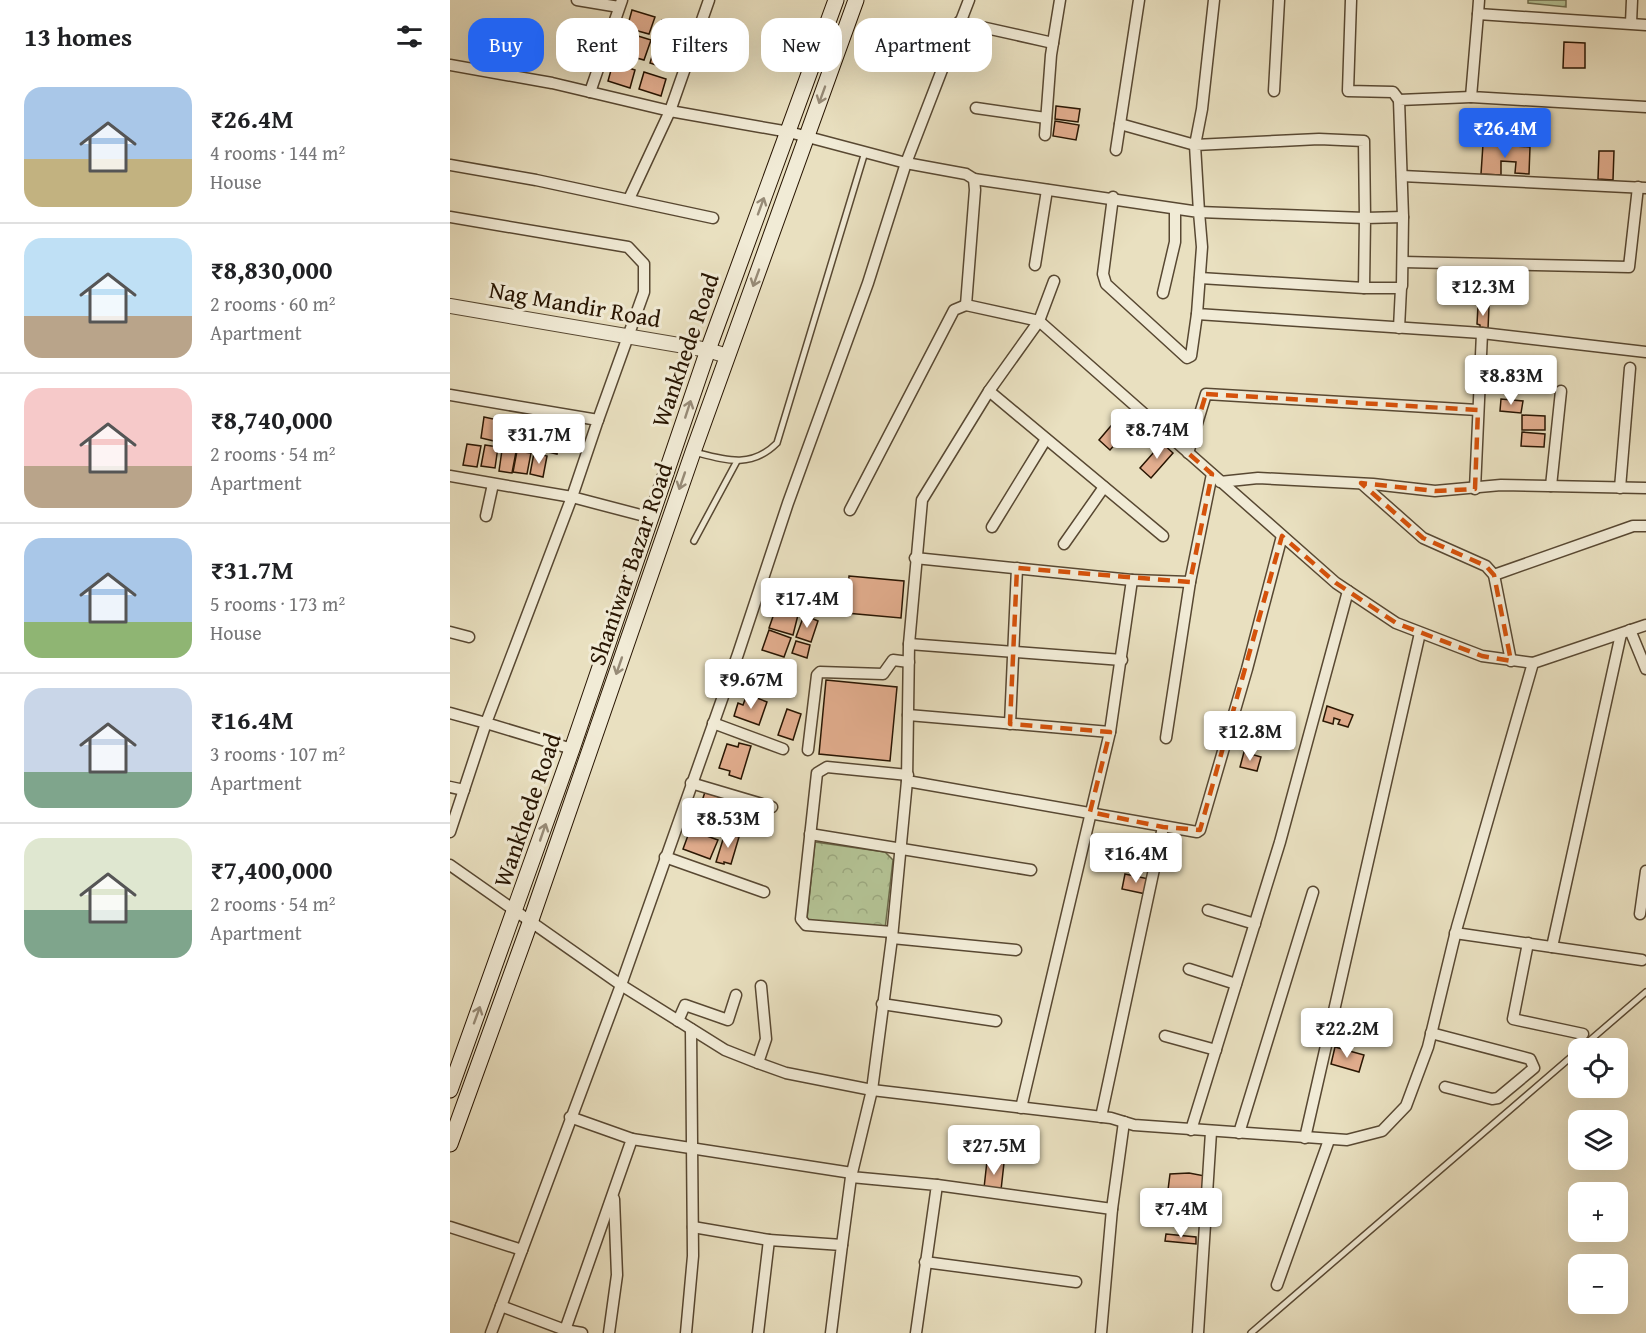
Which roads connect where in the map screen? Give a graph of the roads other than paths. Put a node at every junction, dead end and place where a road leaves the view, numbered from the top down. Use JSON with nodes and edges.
{"nodes":[{"id":1,"x":577,"y":0,"type":"edge"},
{"id":2,"x":709,"y":0,"type":"edge"},
{"id":3,"x":836,"y":0,"type":"edge"},
{"id":4,"x":856,"y":0,"type":"edge"},
{"id":5,"x":969,"y":0,"type":"edge"},
{"id":6,"x":1060,"y":0,"type":"edge"},
{"id":7,"x":1139,"y":0,"type":"edge"},
{"id":8,"x":1214,"y":0,"type":"edge"},
{"id":9,"x":1279,"y":0,"type":"edge"},
{"id":10,"x":1351,"y":0,"type":"edge"},
{"id":11,"x":1479,"y":0,"type":"edge"},
{"id":12,"x":1632,"y":0,"type":"edge"},
{"id":13,"x":621,"y":3,"type":"edge"},
{"id":14,"x":1478,"y":14,"type":"junction"},
{"id":15,"x":961,"y":18,"type":"edge"},
{"id":16,"x":1631,"y":22,"type":"junction"},
{"id":17,"x":1646,"y":25,"type":"edge"},
{"id":18,"x":992,"y":29,"type":"edge"},
{"id":19,"x":1053,"y":43,"type":"junction"},
{"id":20,"x":450,"y":66,"type":"edge"},
{"id":21,"x":940,"y":72,"type":"edge"},
{"id":22,"x":1274,"y":91,"type":"dead end"},
{"id":23,"x":590,"y":92,"type":"junction"},
{"id":24,"x":1471,"y":97,"type":"junction"},
{"id":25,"x":1399,"y":100,"type":"junction"},
{"id":26,"x":1646,"y":107,"type":"edge"},
{"id":27,"x":976,"y":108,"type":"dead end"},
{"id":28,"x":670,"y":111,"type":"junction"},
{"id":29,"x":1046,"y":118,"type":"junction"},
{"id":30,"x":1120,"y":124,"type":"junction"},
{"id":31,"x":789,"y":132,"type":"junction"},
{"id":32,"x":1045,"y":135,"type":"dead end"},
{"id":33,"x":807,"y":136,"type":"junction"},
{"id":34,"x":1195,"y":145,"type":"junction"},
{"id":35,"x":1116,"y":150,"type":"dead end"},
{"id":36,"x":865,"y":152,"type":"junction"},
{"id":37,"x":906,"y":163,"type":"junction"},
{"id":38,"x":450,"y":165,"type":"edge"},
{"id":39,"x":1402,"y":176,"type":"junction"},
{"id":40,"x":974,"y":179,"type":"junction"},
{"id":41,"x":1642,"y":188,"type":"edge"},
{"id":42,"x":1047,"y":190,"type":"junction"},
{"id":43,"x":1113,"y":197,"type":"junction"},
{"id":44,"x":629,"y":200,"type":"junction"},
{"id":45,"x":1175,"y":209,"type":"junction"},
{"id":46,"x":1199,"y":212,"type":"junction"},
{"id":47,"x":450,"y":217,"type":"edge"},
{"id":48,"x":1403,"y":217,"type":"junction"},
{"id":49,"x":713,"y":218,"type":"dead end"},
{"id":50,"x":1365,"y":218,"type":"junction"},
{"id":51,"x":1403,"y":262,"type":"junction"},
{"id":52,"x":1035,"y":265,"type":"dead end"},
{"id":53,"x":1200,"y":278,"type":"junction"},
{"id":54,"x":1054,"y":281,"type":"dead end"},
{"id":55,"x":1364,"y":288,"type":"junction"},
{"id":56,"x":1401,"y":288,"type":"junction"},
{"id":57,"x":1163,"y":293,"type":"dead end"},
{"id":58,"x":966,"y":305,"type":"junction"},
{"id":59,"x":450,"y":306,"type":"edge"},
{"id":60,"x":1197,"y":314,"type":"junction"},
{"id":61,"x":1039,"y":321,"type":"junction"},
{"id":62,"x":1399,"y":328,"type":"junction"},
{"id":63,"x":1482,"y":333,"type":"junction"},
{"id":64,"x":628,"y":337,"type":"junction"},
{"id":65,"x":708,"y":350,"type":"junction"},
{"id":66,"x":1646,"y":352,"type":"edge"},
{"id":67,"x":728,"y":356,"type":"junction"},
{"id":68,"x":1630,"y":368,"type":"dead end"},
{"id":69,"x":989,"y":391,"type":"junction"},
{"id":70,"x":1561,"y":391,"type":"dead end"},
{"id":71,"x":450,"y":395,"type":"edge"},
{"id":72,"x":1478,"y":410,"type":"junction"},
{"id":73,"x":598,"y":420,"type":"junction"},
{"id":74,"x":1046,"y":438,"type":"junction"},
{"id":75,"x":693,"y":452,"type":"junction"},
{"id":76,"x":1188,"y":453,"type":"junction"},
{"id":77,"x":737,"y":461,"type":"junction"},
{"id":78,"x":450,"y":476,"type":"edge"},
{"id":79,"x":1216,"y":478,"type":"junction"},
{"id":80,"x":493,"y":484,"type":"junction"},
{"id":81,"x":1362,"y":484,"type":"junction"},
{"id":82,"x":1551,"y":486,"type":"junction"},
{"id":83,"x":1104,"y":487,"type":"junction"},
{"id":84,"x":1620,"y":488,"type":"junction"},
{"id":85,"x":1646,"y":488,"type":"edge"},
{"id":86,"x":1475,"y":489,"type":"junction"},
{"id":87,"x":572,"y":497,"type":"junction"},
{"id":88,"x":849,"y":510,"type":"dead end"},
{"id":89,"x":486,"y":516,"type":"dead end"},
{"id":90,"x":652,"y":518,"type":"junction"},
{"id":91,"x":1646,"y":526,"type":"edge"},
{"id":92,"x":992,"y":527,"type":"dead end"},
{"id":93,"x":1163,"y":536,"type":"dead end"},
{"id":94,"x":1282,"y":536,"type":"junction"},
{"id":95,"x":694,"y":542,"type":"dead end"},
{"id":96,"x":1064,"y":544,"type":"dead end"},
{"id":97,"x":915,"y":558,"type":"junction"},
{"id":98,"x":1017,"y":568,"type":"junction"},
{"id":99,"x":1494,"y":575,"type":"junction"},
{"id":100,"x":1132,"y":580,"type":"junction"},
{"id":101,"x":1190,"y":582,"type":"junction"},
{"id":102,"x":1348,"y":591,"type":"junction"},
{"id":103,"x":1646,"y":625,"type":"edge"},
{"id":104,"x":450,"y":632,"type":"edge"},
{"id":105,"x":1625,"y":632,"type":"junction"},
{"id":106,"x":1420,"y":633,"type":"junction"},
{"id":107,"x":469,"y":636,"type":"dead end"},
{"id":108,"x":909,"y":644,"type":"junction"},
{"id":109,"x":1015,"y":650,"type":"junction"},
{"id":110,"x":1122,"y":660,"type":"junction"},
{"id":111,"x":1511,"y":661,"type":"junction"},
{"id":112,"x":909,"y":662,"type":"junction"},
{"id":113,"x":1533,"y":663,"type":"junction"},
{"id":114,"x":1646,"y":669,"type":"edge"},
{"id":115,"x":450,"y":713,"type":"edge"},
{"id":116,"x":908,"y":715,"type":"junction"},
{"id":117,"x":486,"y":723,"type":"junction"},
{"id":118,"x":713,"y":723,"type":"junction"},
{"id":119,"x":1010,"y":724,"type":"junction"},
{"id":120,"x":1110,"y":732,"type":"junction"},
{"id":121,"x":1166,"y":738,"type":"dead end"},
{"id":122,"x":572,"y":749,"type":"junction"},
{"id":123,"x":783,"y":749,"type":"dead end"},
{"id":124,"x":807,"y":750,"type":"dead end"},
{"id":125,"x":908,"y":778,"type":"junction"},
{"id":126,"x":691,"y":783,"type":"junction"},
{"id":127,"x":450,"y":787,"type":"edge"},
{"id":128,"x":464,"y":790,"type":"junction"},
{"id":129,"x":772,"y":807,"type":"dead end"},
{"id":130,"x":1090,"y":812,"type":"junction"},
{"id":131,"x":1163,"y":827,"type":"junction"},
{"id":132,"x":450,"y":832,"type":"edge"},
{"id":133,"x":810,"y":834,"type":"junction"},
{"id":134,"x":900,"y":850,"type":"junction"},
{"id":135,"x":665,"y":856,"type":"junction"},
{"id":136,"x":450,"y":865,"type":"edge"},
{"id":137,"x":1032,"y":870,"type":"dead end"},
{"id":138,"x":1646,"y":871,"type":"edge"},
{"id":139,"x":764,"y":892,"type":"dead end"},
{"id":140,"x":1313,"y":892,"type":"dead end"},
{"id":141,"x":516,"y":909,"type":"junction"},
{"id":142,"x":1208,"y":910,"type":"dead end"},
{"id":143,"x":1640,"y":914,"type":"dead end"},
{"id":144,"x":531,"y":920,"type":"junction"},
{"id":145,"x":1255,"y":924,"type":"junction"},
{"id":146,"x":1455,"y":933,"type":"junction"},
{"id":147,"x":892,"y":935,"type":"junction"},
{"id":148,"x":1528,"y":944,"type":"junction"},
{"id":149,"x":1552,"y":947,"type":"junction"},
{"id":150,"x":1016,"y":950,"type":"dead end"},
{"id":151,"x":1642,"y":960,"type":"dead end"},
{"id":152,"x":1189,"y":969,"type":"dead end"},
{"id":153,"x":1236,"y":984,"type":"junction"},
{"id":154,"x":621,"y":985,"type":"junction"},
{"id":155,"x":761,"y":986,"type":"dead end"},
{"id":156,"x":1646,"y":992,"type":"edge"},
{"id":157,"x":736,"y":995,"type":"dead end"},
{"id":158,"x":882,"y":1004,"type":"junction"},
{"id":159,"x":678,"y":1021,"type":"junction"},
{"id":160,"x":996,"y":1021,"type":"dead end"},
{"id":161,"x":692,"y":1029,"type":"junction"},
{"id":162,"x":1431,"y":1033,"type":"junction"},
{"id":163,"x":1583,"y":1034,"type":"dead end"},
{"id":164,"x":1165,"y":1036,"type":"dead end"},
{"id":165,"x":1594,"y":1038,"type":"edge"},
{"id":166,"x":1216,"y":1050,"type":"junction"},
{"id":167,"x":1568,"y":1060,"type":"edge"},
{"id":168,"x":758,"y":1064,"type":"junction"},
{"id":169,"x":1445,"y":1087,"type":"dead end"},
{"id":170,"x":450,"y":1090,"type":"edge"},
{"id":171,"x":872,"y":1090,"type":"junction"},
{"id":172,"x":1021,"y":1108,"type":"junction"},
{"id":173,"x":570,"y":1117,"type":"junction"},
{"id":174,"x":1101,"y":1117,"type":"junction"},
{"id":175,"x":1124,"y":1122,"type":"junction"},
{"id":176,"x":1191,"y":1130,"type":"junction"},
{"id":177,"x":1211,"y":1132,"type":"junction"},
{"id":178,"x":1239,"y":1133,"type":"junction"},
{"id":179,"x":1305,"y":1138,"type":"junction"},
{"id":180,"x":632,"y":1139,"type":"junction"},
{"id":181,"x":1329,"y":1140,"type":"junction"},
{"id":182,"x":450,"y":1144,"type":"edge"},
{"id":183,"x":692,"y":1148,"type":"junction"},
{"id":184,"x":852,"y":1175,"type":"junction"},
{"id":185,"x":937,"y":1185,"type":"junction"},
{"id":186,"x":614,"y":1192,"type":"junction"},
{"id":187,"x":1112,"y":1209,"type":"junction"},
{"id":188,"x":450,"y":1227,"type":"edge"},
{"id":189,"x":693,"y":1227,"type":"junction"},
{"id":190,"x":770,"y":1240,"type":"junction"},
{"id":191,"x":842,"y":1245,"type":"junction"},
{"id":192,"x":522,"y":1250,"type":"junction"},
{"id":193,"x":925,"y":1262,"type":"junction"},
{"id":194,"x":1076,"y":1282,"type":"dead end"},
{"id":195,"x":1277,"y":1285,"type":"dead end"},
{"id":196,"x":501,"y":1306,"type":"junction"},
{"id":197,"x":564,"y":1331,"type":"edge"},
{"id":198,"x":491,"y":1333,"type":"edge"},
{"id":199,"x":582,"y":1333,"type":"edge"},
{"id":200,"x":609,"y":1333,"type":"edge"},
{"id":201,"x":686,"y":1333,"type":"edge"},
{"id":202,"x":758,"y":1333,"type":"edge"},
{"id":203,"x":831,"y":1333,"type":"edge"},
{"id":204,"x":918,"y":1333,"type":"edge"},
{"id":205,"x":1101,"y":1333,"type":"edge"},
{"id":206,"x":1198,"y":1333,"type":"edge"},
{"id":207,"x":1251,"y":1333,"type":"edge"}],
"edges":[{"from":1,"to":13,"type":"street"},
{"from":2,"to":28,"type":"street"},
{"from":3,"to":31,"type":"main road","name":"Wankhede Road"},
{"from":4,"to":33,"type":"main road","name":"Shaniwar Bazar Road","one_way":true},
{"from":5,"to":15,"type":"street"},
{"from":6,"to":19,"type":"street"},
{"from":7,"to":30,"type":"street"},
{"from":8,"to":34,"type":"street"},
{"from":9,"to":22,"type":"street"},
{"from":10,"to":25,"type":"street"},
{"from":11,"to":14,"type":"street"},
{"from":12,"to":16,"type":"street"},
{"from":13,"to":23,"type":"street"},
{"from":14,"to":16,"type":"street"},
{"from":14,"to":24,"type":"street"},
{"from":16,"to":17,"type":"street"},
{"from":18,"to":19,"type":"street"},
{"from":19,"to":29,"type":"street"},
{"from":20,"to":23,"type":"street"},
{"from":21,"to":37,"type":"street"},
{"from":23,"to":28,"type":"street"},
{"from":24,"to":25,"type":"street"},
{"from":24,"to":26,"type":"street"},
{"from":25,"to":39,"type":"street"},
{"from":27,"to":29,"type":"street"},
{"from":28,"to":31,"type":"street"},
{"from":28,"to":44,"type":"street"},
{"from":29,"to":32,"type":"street"},
{"from":30,"to":34,"type":"street"},
{"from":30,"to":35,"type":"street"},
{"from":31,"to":33,"type":"street"},
{"from":65,"to":31,"type":"main road","name":"Wankhede Road","one_way":true},
{"from":33,"to":36,"type":"street"},
{"from":33,"to":67,"type":"main road","name":"Shaniwar Bazar Road","one_way":true},
{"from":34,"to":46,"type":"street"},
{"from":34,"to":50,"type":"street"},
{"from":36,"to":37,"type":"street"},
{"from":36,"to":77,"type":"lane"},
{"from":37,"to":40,"type":"street"},
{"from":37,"to":118,"type":"street"},
{"from":38,"to":44,"type":"street"},
{"from":39,"to":41,"type":"street"},
{"from":39,"to":48,"type":"street"},
{"from":40,"to":42,"type":"street"},
{"from":40,"to":58,"type":"street"},
{"from":41,"to":51,"type":"street"},
{"from":42,"to":43,"type":"street"},
{"from":42,"to":52,"type":"street"},
{"from":43,"to":45,"type":"street"},
{"from":43,"to":60,"type":"street"},
{"from":44,"to":49,"type":"street"},
{"from":45,"to":46,"type":"street"},
{"from":45,"to":57,"type":"street"},
{"from":46,"to":50,"type":"street"},
{"from":46,"to":53,"type":"street"},
{"from":47,"to":64,"type":"street"},
{"from":48,"to":50,"type":"street"},
{"from":48,"to":51,"type":"street"},
{"from":50,"to":55,"type":"street"},
{"from":51,"to":56,"type":"street"},
{"from":53,"to":55,"type":"street"},
{"from":53,"to":60,"type":"street"},
{"from":54,"to":61,"type":"street"},
{"from":55,"to":56,"type":"street"},
{"from":56,"to":62,"type":"street"},
{"from":58,"to":61,"type":"street"},
{"from":58,"to":88,"type":"street"},
{"from":59,"to":64,"type":"street","name":"Nag Mandir Road"},
{"from":60,"to":62,"type":"street"},
{"from":61,"to":69,"type":"street"},
{"from":61,"to":76,"type":"street"},
{"from":62,"to":63,"type":"street"},
{"from":63,"to":66,"type":"street"},
{"from":63,"to":72,"type":"street"},
{"from":64,"to":65,"type":"street","name":"Nag Mandir Road"},
{"from":64,"to":73,"type":"street"},
{"from":65,"to":67,"type":"street","name":"Nag Mandir Road"},
{"from":90,"to":65,"type":"main road","name":"Wankhede Road","one_way":true},
{"from":67,"to":75,"type":"main road","name":"Shaniwar Bazar Road"},
{"from":68,"to":84,"type":"street"},
{"from":69,"to":74,"type":"street"},
{"from":69,"to":97,"type":"street"},
{"from":70,"to":82,"type":"street"},
{"from":71,"to":73,"type":"street"},
{"from":72,"to":76,"type":"street"},
{"from":72,"to":86,"type":"street"},
{"from":73,"to":87,"type":"street"},
{"from":74,"to":83,"type":"street"},
{"from":74,"to":92,"type":"street"},
{"from":75,"to":77,"type":"lane"},
{"from":75,"to":144,"type":"main road","name":"Shaniwar Bazar Road","one_way":true},
{"from":76,"to":79,"type":"street"},
{"from":77,"to":95,"type":"lane"},
{"from":78,"to":80,"type":"street"},
{"from":79,"to":81,"type":"street"},
{"from":79,"to":94,"type":"street"},
{"from":79,"to":101,"type":"street"},
{"from":80,"to":87,"type":"street"},
{"from":80,"to":89,"type":"street"},
{"from":81,"to":86,"type":"street"},
{"from":81,"to":99,"type":"street"},
{"from":82,"to":84,"type":"street"},
{"from":82,"to":86,"type":"street"},
{"from":83,"to":93,"type":"street"},
{"from":83,"to":96,"type":"street"},
{"from":84,"to":85,"type":"street"},
{"from":87,"to":90,"type":"street"},
{"from":87,"to":117,"type":"street"},
{"from":90,"to":122,"type":"main road","name":"Wankhede Road"},
{"from":91,"to":99,"type":"street"},
{"from":94,"to":102,"type":"street"},
{"from":94,"to":131,"type":"street"},
{"from":97,"to":98,"type":"street"},
{"from":97,"to":108,"type":"street"},
{"from":98,"to":100,"type":"street"},
{"from":98,"to":109,"type":"street"},
{"from":99,"to":111,"type":"street"},
{"from":100,"to":101,"type":"street"},
{"from":100,"to":110,"type":"street"},
{"from":101,"to":121,"type":"street"},
{"from":102,"to":106,"type":"street"},
{"from":102,"to":145,"type":"street"},
{"from":103,"to":105,"type":"street"},
{"from":104,"to":107,"type":"street"},
{"from":105,"to":113,"type":"street"},
{"from":105,"to":114,"type":"street"},
{"from":105,"to":149,"type":"street"},
{"from":106,"to":111,"type":"street"},
{"from":106,"to":179,"type":"street"},
{"from":108,"to":109,"type":"street"},
{"from":108,"to":112,"type":"street"},
{"from":109,"to":110,"type":"street"},
{"from":109,"to":119,"type":"street"},
{"from":110,"to":120,"type":"street"},
{"from":111,"to":113,"type":"street"},
{"from":112,"to":116,"type":"street"},
{"from":112,"to":124,"type":"street"},
{"from":113,"to":146,"type":"street"},
{"from":115,"to":117,"type":"street"},
{"from":116,"to":119,"type":"street"},
{"from":116,"to":125,"type":"street"},
{"from":117,"to":122,"type":"street"},
{"from":117,"to":128,"type":"street"},
{"from":118,"to":123,"type":"street"},
{"from":118,"to":126,"type":"street"},
{"from":119,"to":120,"type":"street"},
{"from":120,"to":130,"type":"street"},
{"from":141,"to":122,"type":"main road","name":"Wankhede Road","one_way":true},
{"from":125,"to":130,"type":"street"},
{"from":125,"to":133,"type":"street"},
{"from":125,"to":134,"type":"street"},
{"from":126,"to":129,"type":"street"},
{"from":126,"to":135,"type":"street"},
{"from":127,"to":128,"type":"street"},
{"from":128,"to":132,"type":"street"},
{"from":130,"to":131,"type":"street"},
{"from":130,"to":172,"type":"street"},
{"from":131,"to":174,"type":"street"},
{"from":133,"to":134,"type":"street"},
{"from":133,"to":147,"type":"street"},
{"from":134,"to":137,"type":"street"},
{"from":134,"to":147,"type":"street"},
{"from":135,"to":139,"type":"street"},
{"from":135,"to":154,"type":"street"},
{"from":136,"to":141,"type":"street"},
{"from":138,"to":143,"type":"street"},
{"from":140,"to":178,"type":"street"},
{"from":141,"to":144,"type":"street"},
{"from":170,"to":141,"type":"main road","name":"Wankhede Road","one_way":true},
{"from":142,"to":145,"type":"street"},
{"from":144,"to":154,"type":"street"},
{"from":144,"to":182,"type":"main road","name":"Shaniwar Bazar Road"},
{"from":145,"to":153,"type":"street"},
{"from":146,"to":148,"type":"street"},
{"from":146,"to":162,"type":"street"},
{"from":147,"to":150,"type":"street"},
{"from":147,"to":158,"type":"street"},
{"from":148,"to":149,"type":"street"},
{"from":148,"to":163,"type":"street"},
{"from":149,"to":151,"type":"street"},
{"from":152,"to":153,"type":"street"},
{"from":153,"to":166,"type":"street"},
{"from":154,"to":159,"type":"street"},
{"from":154,"to":173,"type":"street"},
{"from":155,"to":168,"type":"street"},
{"from":156,"to":165,"type":"lane"},
{"from":157,"to":159,"type":"street"},
{"from":158,"to":160,"type":"street"},
{"from":158,"to":171,"type":"street"},
{"from":159,"to":161,"type":"street"},
{"from":161,"to":168,"type":"street"},
{"from":161,"to":183,"type":"street"},
{"from":162,"to":169,"type":"street"},
{"from":162,"to":181,"type":"street"},
{"from":164,"to":166,"type":"street"},
{"from":166,"to":176,"type":"street"},
{"from":167,"to":207,"type":"lane"},
{"from":168,"to":171,"type":"street"},
{"from":171,"to":172,"type":"street"},
{"from":171,"to":184,"type":"street"},
{"from":172,"to":174,"type":"street"},
{"from":173,"to":180,"type":"street"},
{"from":173,"to":192,"type":"street"},
{"from":174,"to":175,"type":"street"},
{"from":175,"to":176,"type":"street"},
{"from":175,"to":187,"type":"street"},
{"from":176,"to":177,"type":"street"},
{"from":177,"to":178,"type":"street"},
{"from":177,"to":206,"type":"street"},
{"from":178,"to":179,"type":"street"},
{"from":179,"to":181,"type":"street"},
{"from":180,"to":183,"type":"street"},
{"from":180,"to":186,"type":"street"},
{"from":181,"to":195,"type":"street"},
{"from":183,"to":184,"type":"street"},
{"from":183,"to":189,"type":"street"},
{"from":184,"to":185,"type":"street"},
{"from":184,"to":191,"type":"street"},
{"from":185,"to":187,"type":"street"},
{"from":185,"to":193,"type":"street"},
{"from":186,"to":197,"type":"street"},
{"from":186,"to":200,"type":"street"},
{"from":187,"to":205,"type":"street"},
{"from":188,"to":192,"type":"street"},
{"from":189,"to":190,"type":"street"},
{"from":189,"to":201,"type":"street"},
{"from":190,"to":191,"type":"street"},
{"from":190,"to":202,"type":"street"},
{"from":191,"to":203,"type":"street"},
{"from":192,"to":196,"type":"street"},
{"from":193,"to":194,"type":"street"},
{"from":193,"to":204,"type":"street"},
{"from":196,"to":197,"type":"street"},
{"from":196,"to":198,"type":"street"},
{"from":197,"to":199,"type":"street"}]}
